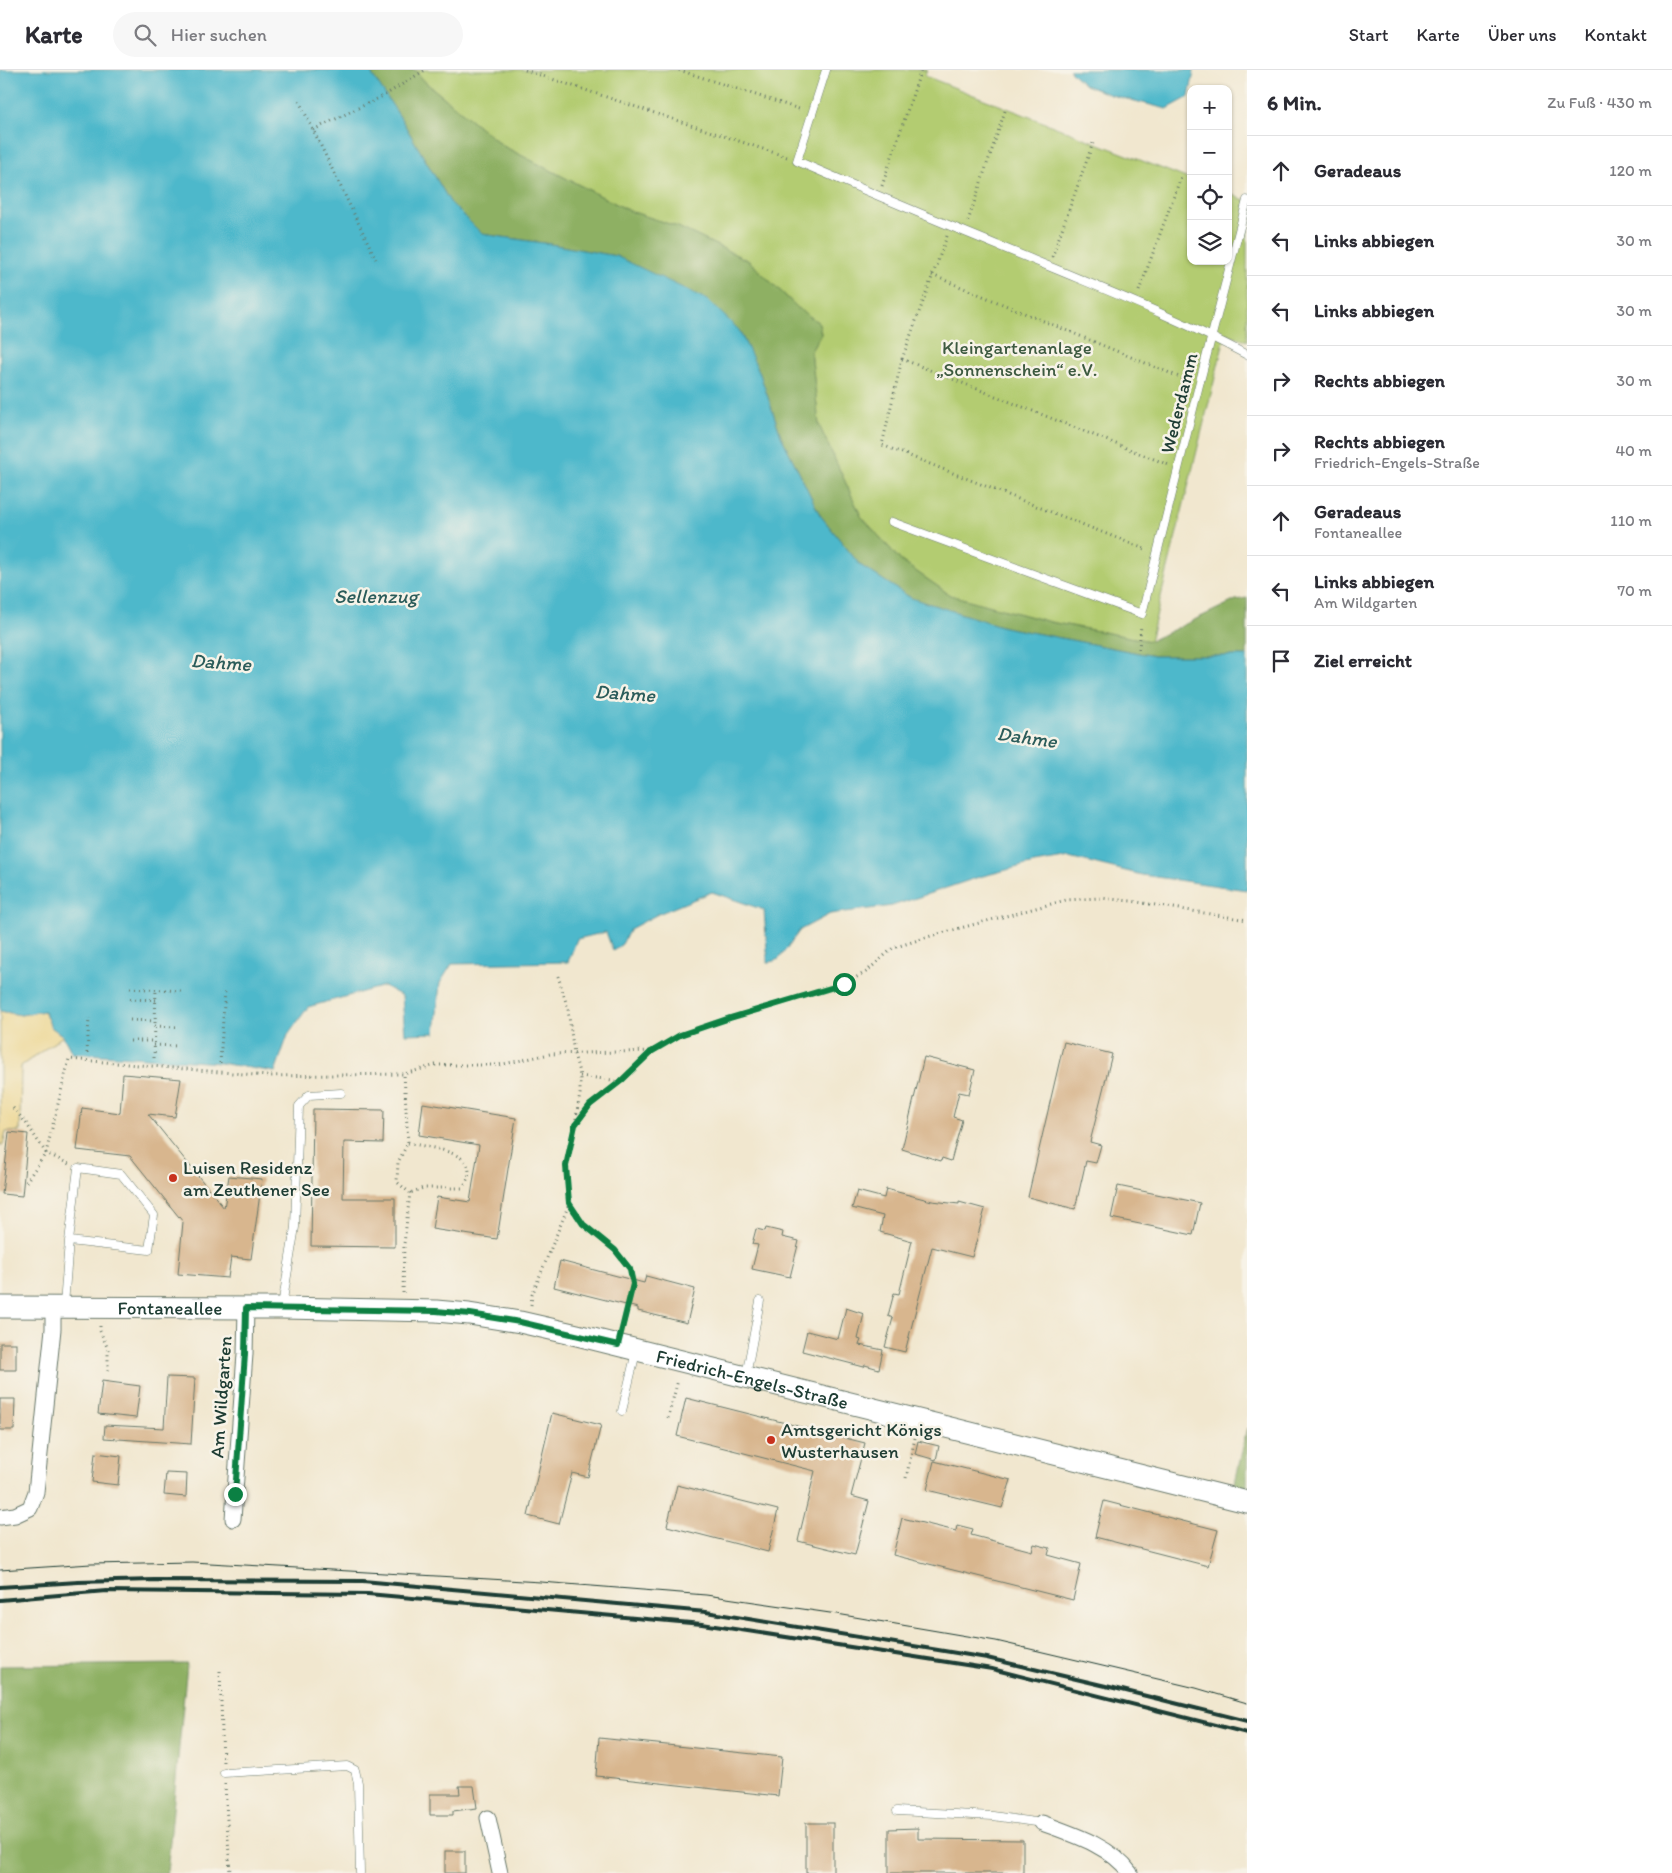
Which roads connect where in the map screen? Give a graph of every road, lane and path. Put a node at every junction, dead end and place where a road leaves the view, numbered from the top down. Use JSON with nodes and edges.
{"nodes":[{"id":1,"x":425,"y":70,"type":"edge"},
{"id":2,"x":525,"y":70,"type":"edge"},
{"id":3,"x":679,"y":70,"type":"edge"},
{"id":4,"x":826,"y":70,"type":"edge"},
{"id":5,"x":921,"y":70,"type":"edge"},
{"id":6,"x":299,"y":101,"type":"dead end"},
{"id":7,"x":1006,"y":108,"type":"dead end"},
{"id":8,"x":812,"y":113,"type":"junction"},
{"id":9,"x":313,"y":130,"type":"junction"},
{"id":10,"x":1093,"y":142,"type":"dead end"},
{"id":11,"x":798,"y":161,"type":"junction"},
{"id":12,"x":1181,"y":177,"type":"dead end"},
{"id":13,"x":878,"y":196,"type":"junction"},
{"id":14,"x":1247,"y":200,"type":"edge"},
{"id":15,"x":951,"y":226,"type":"junction"},
{"id":16,"x":964,"y":231,"type":"junction"},
{"id":17,"x":376,"y":259,"type":"dead end"},
{"id":18,"x":1048,"y":267,"type":"junction"},
{"id":19,"x":932,"y":275,"type":"junction"},
{"id":20,"x":1135,"y":302,"type":"junction"},
{"id":21,"x":1213,"y":336,"type":"junction"},
{"id":22,"x":1247,"y":355,"type":"edge"},
{"id":23,"x":902,"y":359,"type":"junction"},
{"id":24,"x":1199,"y":385,"type":"junction"},
{"id":25,"x":1178,"y":469,"type":"junction"},
{"id":26,"x":892,"y":522,"type":"dead end"},
{"id":27,"x":1157,"y":554,"type":"junction"},
{"id":28,"x":1142,"y":614,"type":"junction"},
{"id":29,"x":1139,"y":649,"type":"dead end"},
{"id":30,"x":1247,"y":920,"type":"edge"},
{"id":31,"x":558,"y":976,"type":"dead end"},
{"id":32,"x":130,"y":988,"type":"dead end"},
{"id":33,"x":156,"y":989,"type":"junction"},
{"id":34,"x":225,"y":990,"type":"dead end"},
{"id":35,"x":182,"y":991,"type":"dead end"},
{"id":36,"x":130,"y":999,"type":"dead end"},
{"id":37,"x":156,"y":1000,"type":"junction"},
{"id":38,"x":89,"y":1018,"type":"dead end"},
{"id":39,"x":130,"y":1020,"type":"dead end"},
{"id":40,"x":155,"y":1021,"type":"junction"},
{"id":41,"x":155,"y":1026,"type":"junction"},
{"id":42,"x":178,"y":1027,"type":"dead end"},
{"id":43,"x":130,"y":1041,"type":"dead end"},
{"id":44,"x":154,"y":1043,"type":"junction"},
{"id":45,"x":177,"y":1046,"type":"dead end"},
{"id":46,"x":652,"y":1051,"type":"junction"},
{"id":47,"x":87,"y":1053,"type":"dead end"},
{"id":48,"x":574,"y":1054,"type":"junction"},
{"id":49,"x":154,"y":1058,"type":"dead end"},
{"id":50,"x":220,"y":1063,"type":"dead end"},
{"id":51,"x":404,"y":1074,"type":"junction"},
{"id":52,"x":580,"y":1076,"type":"junction"},
{"id":53,"x":621,"y":1081,"type":"junction"},
{"id":54,"x":341,"y":1093,"type":"dead end"},
{"id":55,"x":13,"y":1108,"type":"dead end"},
{"id":56,"x":575,"y":1125,"type":"junction"},
{"id":57,"x":408,"y":1143,"type":"junction"},
{"id":58,"x":46,"y":1153,"type":"junction"},
{"id":59,"x":78,"y":1168,"type":"junction"},
{"id":60,"x":26,"y":1182,"type":"dead end"},
{"id":61,"x":410,"y":1192,"type":"junction"},
{"id":62,"x":569,"y":1203,"type":"junction"},
{"id":63,"x":69,"y":1242,"type":"junction"},
{"id":64,"x":403,"y":1296,"type":"dead end"},
{"id":65,"x":760,"y":1300,"type":"dead end"},
{"id":66,"x":0,"y":1307,"type":"edge"},
{"id":67,"x":58,"y":1307,"type":"junction"},
{"id":68,"x":246,"y":1308,"type":"junction"},
{"id":69,"x":282,"y":1308,"type":"junction"},
{"id":70,"x":525,"y":1315,"type":"junction"},
{"id":71,"x":100,"y":1323,"type":"dead end"},
{"id":72,"x":627,"y":1348,"type":"junction"},
{"id":73,"x":108,"y":1372,"type":"dead end"},
{"id":74,"x":680,"y":1376,"type":"dead end"},
{"id":75,"x":746,"y":1376,"type":"junction"},
{"id":76,"x":622,"y":1411,"type":"dead end"},
{"id":77,"x":668,"y":1418,"type":"dead end"},
{"id":78,"x":916,"y":1436,"type":"dead end"},
{"id":79,"x":906,"y":1478,"type":"dead end"},
{"id":80,"x":1247,"y":1502,"type":"edge"},
{"id":81,"x":0,"y":1517,"type":"edge"},
{"id":82,"x":233,"y":1519,"type":"dead end"},
{"id":83,"x":224,"y":1772,"type":"dead end"},
{"id":84,"x":897,"y":1811,"type":"dead end"},
{"id":85,"x":488,"y":1818,"type":"dead end"},
{"id":86,"x":1042,"y":1823,"type":"joint"},
{"id":87,"x":360,"y":1873,"type":"edge"},
{"id":88,"x":500,"y":1873,"type":"edge"},
{"id":89,"x":1130,"y":1873,"type":"edge"}],
"edges":[{"from":1,"to":9,"type":"path"},
{"from":2,"to":11,"type":"path"},
{"from":3,"to":8,"type":"path"},
{"from":4,"to":8,"type":"lane"},
{"from":5,"to":13,"type":"path"},
{"from":6,"to":9,"type":"path"},
{"from":7,"to":16,"type":"path"},
{"from":8,"to":11,"type":"lane"},
{"from":9,"to":17,"type":"path"},
{"from":10,"to":18,"type":"path"},
{"from":11,"to":13,"type":"lane"},
{"from":12,"to":20,"type":"path"},
{"from":13,"to":15,"type":"lane"},
{"from":14,"to":21,"type":"lane","name":"Wederdamm"},
{"from":15,"to":16,"type":"lane"},
{"from":15,"to":19,"type":"path"},
{"from":16,"to":18,"type":"lane"},
{"from":18,"to":20,"type":"lane"},
{"from":19,"to":23,"type":"path"},
{"from":19,"to":24,"type":"path"},
{"from":20,"to":21,"type":"lane"},
{"from":21,"to":22,"type":"lane"},
{"from":21,"to":24,"type":"lane","name":"Wederdamm"},
{"from":23,"to":25,"type":"path"},
{"from":23,"to":27,"type":"path"},
{"from":24,"to":25,"type":"lane","name":"Wederdamm"},
{"from":25,"to":27,"type":"lane","name":"Wederdamm"},
{"from":26,"to":28,"type":"lane"},
{"from":27,"to":28,"type":"lane","name":"Wederdamm"},
{"from":28,"to":29,"type":"path"},
{"from":30,"to":46,"type":"path"},
{"from":31,"to":48,"type":"path"},
{"from":32,"to":33,"type":"path"},
{"from":33,"to":35,"type":"path"},
{"from":33,"to":37,"type":"path"},
{"from":34,"to":50,"type":"path"},
{"from":36,"to":37,"type":"path"},
{"from":37,"to":40,"type":"path"},
{"from":38,"to":47,"type":"path"},
{"from":39,"to":40,"type":"path"},
{"from":40,"to":41,"type":"path"},
{"from":41,"to":42,"type":"path"},
{"from":41,"to":44,"type":"path"},
{"from":43,"to":44,"type":"path"},
{"from":44,"to":45,"type":"path"},
{"from":44,"to":49,"type":"path"},
{"from":46,"to":48,"type":"path"},
{"from":46,"to":53,"type":"path"},
{"from":48,"to":51,"type":"path"},
{"from":48,"to":52,"type":"path"},
{"from":51,"to":57,"type":"path"},
{"from":51,"to":58,"type":"path"},
{"from":52,"to":53,"type":"path"},
{"from":52,"to":56,"type":"path"},
{"from":53,"to":56,"type":"path"},
{"from":54,"to":69,"type":"lane"},
{"from":55,"to":58,"type":"path"},
{"from":56,"to":62,"type":"path"},
{"from":57,"to":61,"type":"path"},
{"from":57,"to":61,"type":"path"},
{"from":58,"to":59,"type":"path"},
{"from":58,"to":60,"type":"path"},
{"from":59,"to":63,"type":"lane"},
{"from":59,"to":63,"type":"lane"},
{"from":61,"to":64,"type":"path"},
{"from":62,"to":70,"type":"path"},
{"from":62,"to":72,"type":"path"},
{"from":63,"to":67,"type":"lane"},
{"from":65,"to":75,"type":"lane"},
{"from":66,"to":67,"type":"main road","name":"Fontaneallee"},
{"from":67,"to":68,"type":"main road","name":"Fontaneallee"},
{"from":67,"to":81,"type":"street"},
{"from":68,"to":69,"type":"main road","name":"Fontaneallee"},
{"from":68,"to":82,"type":"street","name":"Am Wildgarten"},
{"from":69,"to":70,"type":"main road","name":"Fontaneallee"},
{"from":70,"to":72,"type":"main road","name":"Friedrich-Engels-Straße"},
{"from":71,"to":73,"type":"path"},
{"from":72,"to":75,"type":"main road","name":"Friedrich-Engels-Straße"},
{"from":72,"to":76,"type":"lane"},
{"from":74,"to":77,"type":"path"},
{"from":75,"to":80,"type":"main road","name":"Friedrich-Engels-Straße"},
{"from":78,"to":79,"type":"path"},
{"from":83,"to":87,"type":"lane"},
{"from":84,"to":86,"type":"lane"},
{"from":85,"to":88,"type":"street"},
{"from":86,"to":89,"type":"street"}]}
